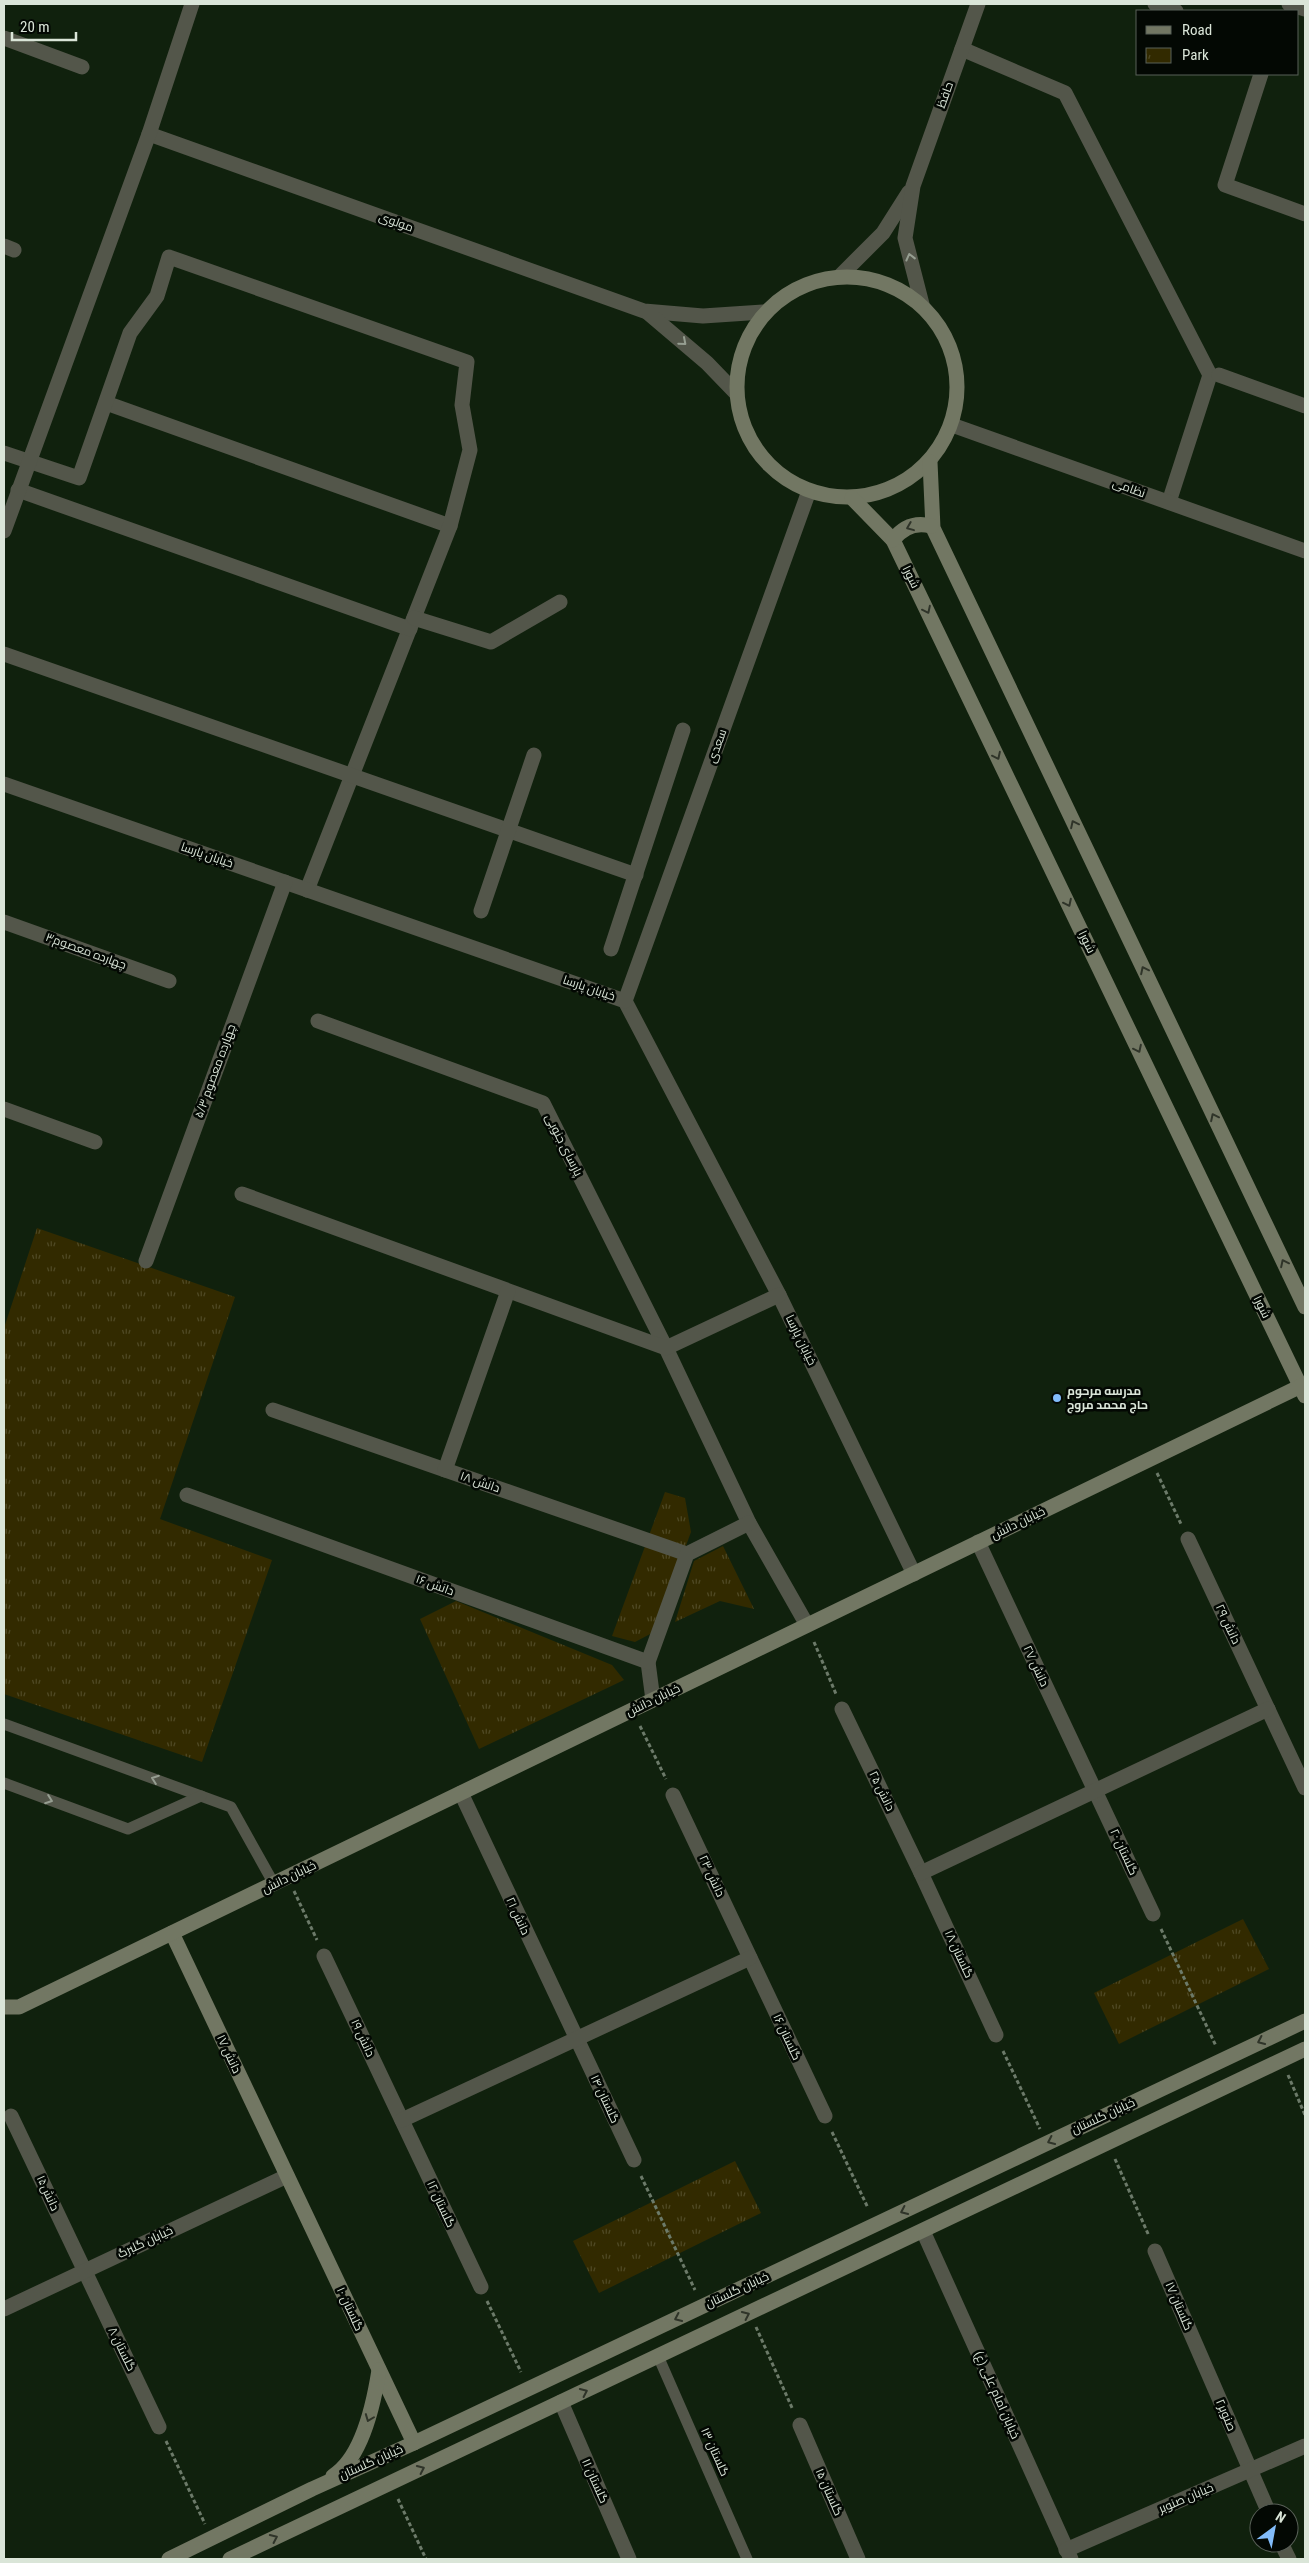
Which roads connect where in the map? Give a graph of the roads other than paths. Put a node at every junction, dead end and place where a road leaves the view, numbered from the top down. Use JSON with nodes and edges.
{"nodes":[{"id":1,"x":192,"y":4,"type":"edge"},
{"id":2,"x":978,"y":4,"type":"edge"},
{"id":3,"x":1155,"y":4,"type":"edge"},
{"id":4,"x":1289,"y":4,"type":"edge"},
{"id":5,"x":1305,"y":9,"type":"edge"},
{"id":6,"x":1173,"y":10,"type":"edge"},
{"id":7,"x":4,"y":38,"type":"edge"},
{"id":8,"x":962,"y":49,"type":"junction"},
{"id":9,"x":82,"y":67,"type":"dead end"},
{"id":10,"x":1261,"y":75,"type":"edge"},
{"id":11,"x":149,"y":134,"type":"junction"},
{"id":12,"x":913,"y":186,"type":"junction"},
{"id":13,"x":1305,"y":214,"type":"edge"},
{"id":14,"x":841,"y":275,"type":"junction"},
{"id":15,"x":922,"y":304,"type":"junction"},
{"id":16,"x":645,"y":311,"type":"junction"},
{"id":17,"x":763,"y":312,"type":"junction"},
{"id":18,"x":1219,"y":375,"type":"dead end"},
{"id":19,"x":736,"y":392,"type":"junction"},
{"id":20,"x":106,"y":403,"type":"junction"},
{"id":21,"x":1305,"y":406,"type":"edge"},
{"id":22,"x":952,"y":424,"type":"junction"},
{"id":23,"x":4,"y":454,"type":"edge"},
{"id":24,"x":28,"y":462,"type":"junction"},
{"id":25,"x":930,"y":462,"type":"junction"},
{"id":26,"x":18,"y":490,"type":"junction"},
{"id":27,"x":809,"y":492,"type":"junction"},
{"id":28,"x":852,"y":498,"type":"junction"},
{"id":29,"x":1169,"y":502,"type":"junction"},
{"id":30,"x":450,"y":526,"type":"junction"},
{"id":31,"x":932,"y":526,"type":"junction"},
{"id":32,"x":4,"y":531,"type":"edge"},
{"id":33,"x":894,"y":540,"type":"junction"},
{"id":34,"x":1305,"y":551,"type":"edge"},
{"id":35,"x":560,"y":602,"type":"dead end"},
{"id":36,"x":412,"y":624,"type":"junction"},
{"id":37,"x":4,"y":654,"type":"edge"},
{"id":38,"x":682,"y":730,"type":"dead end"},
{"id":39,"x":534,"y":755,"type":"dead end"},
{"id":40,"x":351,"y":777,"type":"junction"},
{"id":41,"x":4,"y":784,"type":"edge"},
{"id":42,"x":510,"y":831,"type":"junction"},
{"id":43,"x":636,"y":875,"type":"junction"},
{"id":44,"x":285,"y":882,"type":"junction"},
{"id":45,"x":307,"y":890,"type":"junction"},
{"id":46,"x":481,"y":911,"type":"dead end"},
{"id":47,"x":4,"y":922,"type":"edge"},
{"id":48,"x":611,"y":949,"type":"dead end"},
{"id":49,"x":169,"y":980,"type":"dead end"},
{"id":50,"x":625,"y":1001,"type":"junction"},
{"id":51,"x":318,"y":1021,"type":"dead end"},
{"id":52,"x":4,"y":1109,"type":"edge"},
{"id":53,"x":95,"y":1142,"type":"dead end"},
{"id":54,"x":242,"y":1194,"type":"dead end"},
{"id":55,"x":146,"y":1261,"type":"dead end"},
{"id":56,"x":508,"y":1290,"type":"junction"},
{"id":57,"x":779,"y":1295,"type":"junction"},
{"id":58,"x":1305,"y":1308,"type":"edge"},
{"id":59,"x":666,"y":1348,"type":"junction"},
{"id":60,"x":1303,"y":1391,"type":"edge"},
{"id":61,"x":273,"y":1410,"type":"dead end"},
{"id":62,"x":446,"y":1470,"type":"junction"},
{"id":63,"x":187,"y":1495,"type":"dead end"},
{"id":64,"x":749,"y":1523,"type":"junction"},
{"id":65,"x":1188,"y":1539,"type":"road end"},
{"id":66,"x":978,"y":1542,"type":"junction"},
{"id":67,"x":687,"y":1554,"type":"junction"},
{"id":68,"x":914,"y":1574,"type":"junction"},
{"id":69,"x":807,"y":1625,"type":"junction"},
{"id":70,"x":648,"y":1662,"type":"junction"},
{"id":71,"x":653,"y":1700,"type":"junction"},
{"id":72,"x":1268,"y":1708,"type":"junction"},
{"id":73,"x":842,"y":1709,"type":"road end"},
{"id":74,"x":4,"y":1724,"type":"edge"},
{"id":75,"x":4,"y":1783,"type":"edge"},
{"id":76,"x":1305,"y":1788,"type":"edge"},
{"id":77,"x":1094,"y":1789,"type":"junction"},
{"id":78,"x":460,"y":1793,"type":"junction"},
{"id":79,"x":673,"y":1795,"type":"road end"},
{"id":80,"x":201,"y":1796,"type":"junction"},
{"id":81,"x":921,"y":1873,"type":"junction"},
{"id":82,"x":281,"y":1880,"type":"junction"},
{"id":83,"x":1153,"y":1914,"type":"road end"},
{"id":84,"x":172,"y":1932,"type":"junction"},
{"id":85,"x":324,"y":1956,"type":"road end"},
{"id":86,"x":750,"y":1958,"type":"junction"},
{"id":87,"x":4,"y":2007,"type":"edge"},
{"id":88,"x":1305,"y":2020,"type":"edge"},
{"id":89,"x":996,"y":2035,"type":"road end"},
{"id":90,"x":576,"y":2039,"type":"junction"},
{"id":91,"x":1305,"y":2049,"type":"edge"},
{"id":92,"x":11,"y":2116,"type":"dead end"},
{"id":93,"x":825,"y":2116,"type":"road end"},
{"id":94,"x":402,"y":2120,"type":"junction"},
{"id":95,"x":634,"y":2160,"type":"road end"},
{"id":96,"x":287,"y":2176,"type":"junction"},
{"id":97,"x":923,"y":2231,"type":"junction"},
{"id":98,"x":1155,"y":2251,"type":"road end"},
{"id":99,"x":85,"y":2271,"type":"junction"},
{"id":100,"x":481,"y":2287,"type":"road end"},
{"id":101,"x":4,"y":2309,"type":"edge"},
{"id":102,"x":658,"y":2356,"type":"junction"},
{"id":103,"x":1202,"y":2361,"type":"joint"},
{"id":104,"x":379,"y":2370,"type":"junction"},
{"id":105,"x":561,"y":2402,"type":"junction"},
{"id":106,"x":800,"y":2425,"type":"road end"},
{"id":107,"x":160,"y":2427,"type":"road end"},
{"id":108,"x":414,"y":2443,"type":"junction"},
{"id":109,"x":1305,"y":2446,"type":"edge"},
{"id":110,"x":1250,"y":2470,"type":"junction"},
{"id":111,"x":312,"y":2489,"type":"junction"},
{"id":112,"x":1264,"y":2503,"type":"edge"},
{"id":113,"x":1069,"y":2554,"type":"edge"},
{"id":114,"x":170,"y":2559,"type":"edge"},
{"id":115,"x":230,"y":2559,"type":"edge"},
{"id":116,"x":630,"y":2559,"type":"edge"},
{"id":117,"x":747,"y":2559,"type":"edge"},
{"id":118,"x":858,"y":2559,"type":"edge"}],
"edges":[{"from":1,"to":11,"type":"street"},
{"from":2,"to":8,"type":"street","name":"حافظ"},
{"from":3,"to":6,"type":"street"},
{"from":4,"to":5,"type":"street"},
{"from":7,"to":9,"type":"street"},
{"from":8,"to":12,"type":"street","name":"حافظ"},
{"from":8,"to":29,"type":"street"},
{"from":10,"to":13,"type":"street"},
{"from":11,"to":16,"type":"street","name":"مولوی"},
{"from":11,"to":24,"type":"street"},
{"from":12,"to":14,"type":"street"},
{"from":15,"to":12,"type":"street","one_way":true},
{"from":14,"to":15,"type":"street"},
{"from":14,"to":17,"type":"street"},
{"from":15,"to":22,"type":"street"},
{"from":16,"to":17,"type":"street"},
{"from":16,"to":19,"type":"street","one_way":true},
{"from":17,"to":19,"type":"street"},
{"from":18,"to":21,"type":"street"},
{"from":19,"to":27,"type":"street"},
{"from":20,"to":24,"type":"street"},
{"from":20,"to":30,"type":"street"},
{"from":20,"to":30,"type":"street"},
{"from":22,"to":25,"type":"street"},
{"from":22,"to":29,"type":"street","name":"نظامی"},
{"from":23,"to":24,"type":"street"},
{"from":24,"to":26,"type":"street"},
{"from":25,"to":28,"type":"street"},
{"from":25,"to":31,"type":"street"},
{"from":26,"to":32,"type":"street"},
{"from":26,"to":36,"type":"street"},
{"from":27,"to":28,"type":"street"},
{"from":27,"to":50,"type":"street","name":"سعدی"},
{"from":28,"to":33,"type":"street","name":"شورا"},
{"from":29,"to":34,"type":"street","name":"نظامی"},
{"from":30,"to":36,"type":"street"},
{"from":31,"to":33,"type":"street","one_way":true},
{"from":58,"to":31,"type":"street","one_way":true},
{"from":33,"to":60,"type":"street","name":"شورا","one_way":true},
{"from":35,"to":36,"type":"street"},
{"from":36,"to":40,"type":"street"},
{"from":37,"to":40,"type":"street"},
{"from":38,"to":43,"type":"street"},
{"from":39,"to":42,"type":"street"},
{"from":40,"to":42,"type":"street"},
{"from":40,"to":45,"type":"street"},
{"from":41,"to":44,"type":"street","name":"خیابان پارسا"},
{"from":42,"to":43,"type":"street"},
{"from":42,"to":46,"type":"street"},
{"from":43,"to":48,"type":"street"},
{"from":44,"to":45,"type":"street","name":"خیابان پارسا"},
{"from":44,"to":55,"type":"street","name":"چهارده معصوم ۵/۳"},
{"from":45,"to":50,"type":"street","name":"خیابان پارسا"},
{"from":47,"to":49,"type":"street","name":"چهارده معصوم۳"},
{"from":50,"to":57,"type":"street","name":"خیابان پارسا"},
{"from":51,"to":59,"type":"street","name":"پارسای جنوبی"},
{"from":52,"to":53,"type":"street"},
{"from":54,"to":56,"type":"street"},
{"from":56,"to":59,"type":"street"},
{"from":56,"to":62,"type":"street"},
{"from":57,"to":59,"type":"street"},
{"from":57,"to":68,"type":"street","name":"خیابان پارسا"},
{"from":59,"to":64,"type":"street","name":"پارسای جنوبی"},
{"from":60,"to":66,"type":"street","name":"خیابان دانش"},
{"from":61,"to":62,"type":"street","name":"دانش ۱۸"},
{"from":62,"to":67,"type":"street","name":"دانش ۱۸"},
{"from":63,"to":70,"type":"street","name":"دانش ۱۶"},
{"from":64,"to":67,"type":"street"},
{"from":64,"to":69,"type":"street","name":"پارسای جنوبی"},
{"from":65,"to":72,"type":"street","name":"دانش ۲۹"},
{"from":66,"to":68,"type":"street","name":"خیابان دانش"},
{"from":66,"to":77,"type":"street","name":"دانش ۲۷"},
{"from":67,"to":70,"type":"street"},
{"from":68,"to":69,"type":"street","name":"خیابان دانش"},
{"from":69,"to":71,"type":"street","name":"خیابان دانش"},
{"from":70,"to":71,"type":"street"},
{"from":71,"to":78,"type":"street","name":"خیابان دانش"},
{"from":72,"to":76,"type":"street","name":"دانش ۲۹"},
{"from":72,"to":77,"type":"street"},
{"from":73,"to":81,"type":"street","name":"دانش ۲۵"},
{"from":80,"to":74,"type":"lane","one_way":true},
{"from":75,"to":80,"type":"lane","one_way":true},
{"from":77,"to":81,"type":"street"},
{"from":77,"to":83,"type":"street","name":"گلستان ۲۰"},
{"from":78,"to":82,"type":"street","name":"خیابان دانش"},
{"from":78,"to":90,"type":"street","name":"دانش ۲۱"},
{"from":79,"to":86,"type":"street","name":"دانش ۲۳"},
{"from":80,"to":82,"type":"lane"},
{"from":81,"to":89,"type":"street","name":"گلستان ۱۸"},
{"from":82,"to":84,"type":"street","name":"خیابان دانش"},
{"from":84,"to":87,"type":"street","name":"خیابان دانش"},
{"from":84,"to":96,"type":"street","name":"دانش ۱۷"},
{"from":85,"to":94,"type":"street","name":"دانش ۱۹"},
{"from":86,"to":90,"type":"street"},
{"from":86,"to":93,"type":"street","name":"گلستان ۱۶"},
{"from":88,"to":108,"type":"street","name":"خیابان گلستان","one_way":true},
{"from":90,"to":94,"type":"street"},
{"from":90,"to":95,"type":"street","name":"گلستان ۱۴"},
{"from":91,"to":97,"type":"street","name":"خیابان گلستان"},
{"from":92,"to":99,"type":"street","name":"دانش۱۵"},
{"from":94,"to":100,"type":"street","name":"گلستان ۱۲"},
{"from":96,"to":99,"type":"street","name":"خیابان گلبرگ"},
{"from":96,"to":104,"type":"street","name":"گلستان ۱۰"},
{"from":102,"to":97,"type":"street","name":"خیابان گلستان","one_way":true},
{"from":97,"to":113,"type":"street","name":"خیابان امام علی (ع)"},
{"from":98,"to":103,"type":"street","name":"گلستان ۱۷"},
{"from":99,"to":101,"type":"street","name":"خیابان گلبرگ"},
{"from":99,"to":107,"type":"street","name":"گلستان ۸"},
{"from":105,"to":102,"type":"street","name":"خیابان گلستان","one_way":true},
{"from":102,"to":117,"type":"lane","name":"گلستان ۱۳"},
{"from":103,"to":110,"type":"street","name":"صنوبر۲"},
{"from":104,"to":108,"type":"street","name":"گلستان ۱۰"},
{"from":104,"to":111,"type":"street","one_way":true},
{"from":115,"to":105,"type":"street","name":"خیابان گلستان","one_way":true},
{"from":105,"to":116,"type":"street","name":"گلستان ۱۱"},
{"from":106,"to":118,"type":"street","name":"گلستان ۱۵"},
{"from":108,"to":111,"type":"street","name":"خیابان گلستان"},
{"from":109,"to":110,"type":"street","name":"خیابان صنوبر"},
{"from":110,"to":112,"type":"street","name":"صنوبر۲"},
{"from":110,"to":113,"type":"street","name":"خیابان صنوبر"},
{"from":111,"to":114,"type":"street","name":"خیابان گلستان"}]}
